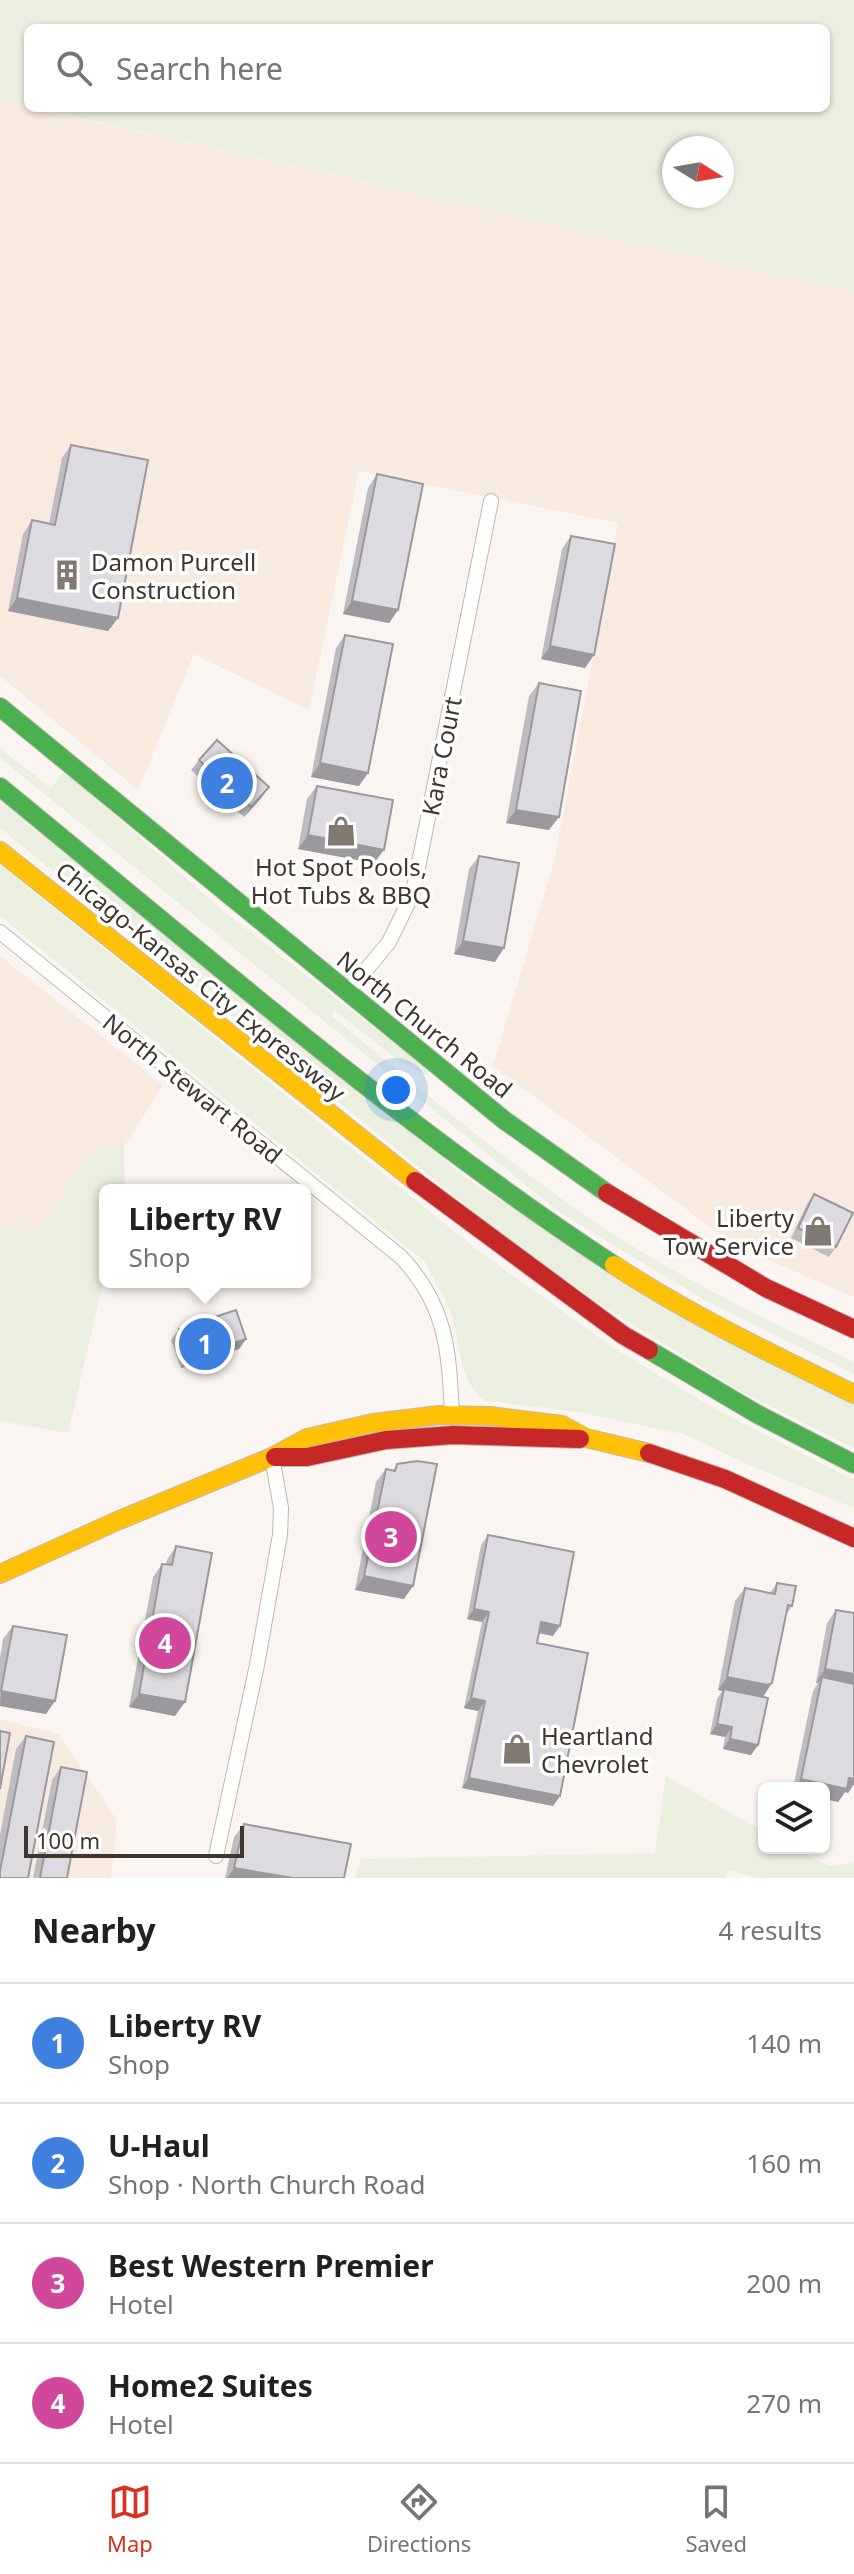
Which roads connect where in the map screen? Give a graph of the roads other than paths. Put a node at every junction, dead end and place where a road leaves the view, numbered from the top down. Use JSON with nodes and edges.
{"nodes":[{"id":1,"x":491,"y":501,"type":"dead end"},
{"id":2,"x":0,"y":707,"type":"edge"},
{"id":3,"x":0,"y":787,"type":"edge"},
{"id":4,"x":0,"y":851,"type":"edge"},
{"id":5,"x":0,"y":932,"type":"edge"},
{"id":6,"x":348,"y":992,"type":"junction"},
{"id":7,"x":311,"y":1184,"type":"edge"},
{"id":8,"x":311,"y":1184,"type":"edge"},
{"id":9,"x":854,"y":1329,"type":"edge"},
{"id":10,"x":854,"y":1394,"type":"edge"},
{"id":11,"x":452,"y":1415,"type":"junction"},
{"id":12,"x":586,"y":1438,"type":"junction"},
{"id":13,"x":272,"y":1457,"type":"junction"},
{"id":14,"x":854,"y":1464,"type":"edge"},
{"id":15,"x":854,"y":1538,"type":"edge"},
{"id":16,"x":0,"y":1574,"type":"edge"},
{"id":17,"x":216,"y":1856,"type":"dead end"}],
"edges":[{"from":1,"to":6,"type":"street","name":"Kara Court"},
{"from":2,"to":6,"type":"main road","name":"North Church Road"},
{"from":3,"to":10,"type":"main road","name":"Chicago-Kansas City Expressway"},
{"from":4,"to":14,"type":"main road","name":"Chicago-Kansas City Expressway"},
{"from":5,"to":7,"type":"street","name":"North Stewart Road"},
{"from":6,"to":9,"type":"main road","name":"North Church Road"},
{"from":8,"to":11,"type":"street","name":"North Stewart Road"},
{"from":11,"to":12,"type":"main road"},
{"from":11,"to":13,"type":"main road"},
{"from":12,"to":13,"type":"main road"},
{"from":12,"to":15,"type":"main road"},
{"from":13,"to":16,"type":"main road"},
{"from":13,"to":17,"type":"street"}]}
